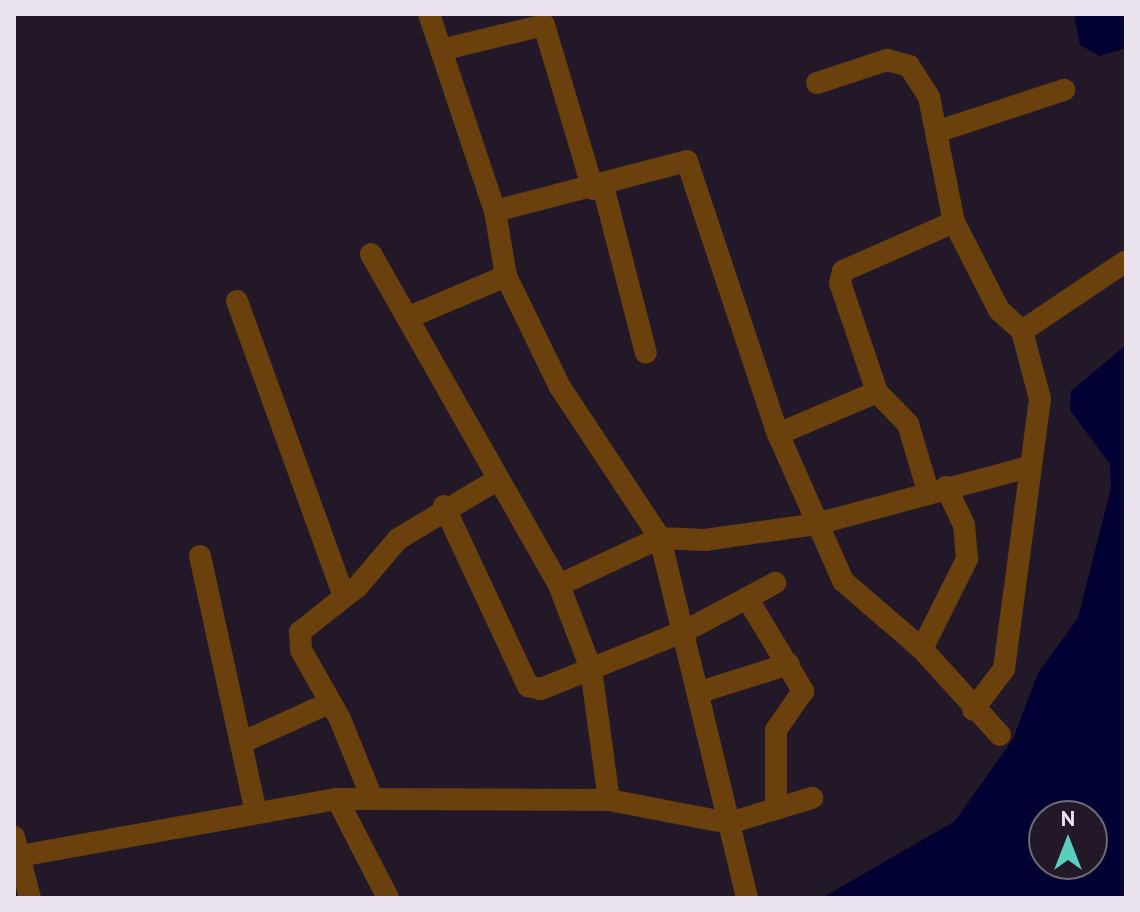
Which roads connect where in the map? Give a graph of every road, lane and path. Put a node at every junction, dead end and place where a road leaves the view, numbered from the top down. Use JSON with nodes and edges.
{"nodes":[{"id":1,"x":429,"y":14,"type":"edge"},
{"id":2,"x":441,"y":50,"type":"junction"},
{"id":3,"x":817,"y":83,"type":"dead end"},
{"id":4,"x":1064,"y":90,"type":"dead end"},
{"id":5,"x":936,"y":132,"type":"junction"},
{"id":6,"x":598,"y":188,"type":"junction"},
{"id":7,"x":495,"y":211,"type":"junction"},
{"id":8,"x":954,"y":222,"type":"junction"},
{"id":9,"x":371,"y":254,"type":"dead end"},
{"id":10,"x":1126,"y":261,"type":"edge"},
{"id":11,"x":506,"y":276,"type":"junction"},
{"id":12,"x":237,"y":301,"type":"dead end"},
{"id":13,"x":407,"y":318,"type":"junction"},
{"id":14,"x":1022,"y":331,"type":"junction"},
{"id":15,"x":646,"y":353,"type":"dead end"},
{"id":16,"x":877,"y":392,"type":"junction"},
{"id":17,"x":778,"y":434,"type":"junction"},
{"id":18,"x":1029,"y":467,"type":"junction"},
{"id":19,"x":495,"y":481,"type":"junction"},
{"id":20,"x":937,"y":489,"type":"junction"},
{"id":21,"x":444,"y":506,"type":"junction"},
{"id":22,"x":816,"y":524,"type":"junction"},
{"id":23,"x":660,"y":538,"type":"junction"},
{"id":24,"x":200,"y":556,"type":"dead end"},
{"id":25,"x":775,"y":583,"type":"dead end"},
{"id":26,"x":559,"y":585,"type":"junction"},
{"id":27,"x":343,"y":594,"type":"junction"},
{"id":28,"x":747,"y":598,"type":"junction"},
{"id":29,"x":687,"y":630,"type":"junction"},
{"id":30,"x":922,"y":649,"type":"junction"},
{"id":31,"x":789,"y":664,"type":"junction"},
{"id":32,"x":591,"y":669,"type":"junction"},
{"id":33,"x":700,"y":692,"type":"junction"},
{"id":34,"x":329,"y":703,"type":"junction"},
{"id":35,"x":973,"y":710,"type":"junction"},
{"id":36,"x":1000,"y":735,"type":"dead end"},
{"id":37,"x":243,"y":742,"type":"junction"},
{"id":38,"x":372,"y":798,"type":"junction"},
{"id":39,"x":812,"y":798,"type":"dead end"},
{"id":40,"x":337,"y":799,"type":"junction"},
{"id":41,"x":609,"y":800,"type":"junction"},
{"id":42,"x":776,"y":809,"type":"junction"},
{"id":43,"x":256,"y":813,"type":"junction"},
{"id":44,"x":729,"y":823,"type":"junction"},
{"id":45,"x":16,"y":849,"type":"edge"},
{"id":46,"x":30,"y":898,"type":"edge"},
{"id":47,"x":388,"y":898,"type":"edge"},
{"id":48,"x":747,"y":898,"type":"edge"}],
"edges":[{"from":1,"to":2,"type":"street"},
{"from":2,"to":6,"type":"street"},
{"from":2,"to":7,"type":"street"},
{"from":3,"to":5,"type":"street"},
{"from":4,"to":5,"type":"street"},
{"from":5,"to":8,"type":"street"},
{"from":6,"to":7,"type":"street"},
{"from":6,"to":15,"type":"street"},
{"from":6,"to":17,"type":"street"},
{"from":7,"to":11,"type":"street"},
{"from":8,"to":14,"type":"street"},
{"from":8,"to":16,"type":"street"},
{"from":9,"to":13,"type":"street"},
{"from":10,"to":14,"type":"street"},
{"from":11,"to":13,"type":"street"},
{"from":11,"to":23,"type":"street"},
{"from":12,"to":27,"type":"street"},
{"from":13,"to":19,"type":"street"},
{"from":14,"to":18,"type":"street"},
{"from":16,"to":17,"type":"street"},
{"from":16,"to":20,"type":"street"},
{"from":17,"to":22,"type":"street"},
{"from":18,"to":20,"type":"street"},
{"from":18,"to":35,"type":"street"},
{"from":19,"to":21,"type":"street"},
{"from":19,"to":26,"type":"street"},
{"from":20,"to":22,"type":"street"},
{"from":20,"to":30,"type":"street"},
{"from":21,"to":27,"type":"street"},
{"from":21,"to":32,"type":"street"},
{"from":22,"to":23,"type":"street"},
{"from":22,"to":30,"type":"street"},
{"from":23,"to":26,"type":"street"},
{"from":23,"to":29,"type":"street"},
{"from":24,"to":37,"type":"street"},
{"from":25,"to":28,"type":"street"},
{"from":26,"to":32,"type":"street"},
{"from":27,"to":34,"type":"street"},
{"from":28,"to":29,"type":"street"},
{"from":28,"to":31,"type":"street"},
{"from":29,"to":32,"type":"street"},
{"from":29,"to":33,"type":"street"},
{"from":30,"to":35,"type":"street"},
{"from":31,"to":33,"type":"street"},
{"from":31,"to":42,"type":"street"},
{"from":32,"to":41,"type":"street"},
{"from":33,"to":44,"type":"street"},
{"from":34,"to":37,"type":"street"},
{"from":34,"to":38,"type":"street"},
{"from":35,"to":36,"type":"street"},
{"from":37,"to":43,"type":"street"},
{"from":38,"to":40,"type":"street"},
{"from":38,"to":41,"type":"street"},
{"from":39,"to":42,"type":"street"},
{"from":40,"to":43,"type":"street"},
{"from":40,"to":47,"type":"street"},
{"from":41,"to":44,"type":"street"},
{"from":42,"to":44,"type":"street"},
{"from":43,"to":45,"type":"street"},
{"from":44,"to":48,"type":"street"},
{"from":45,"to":46,"type":"street"}]}
